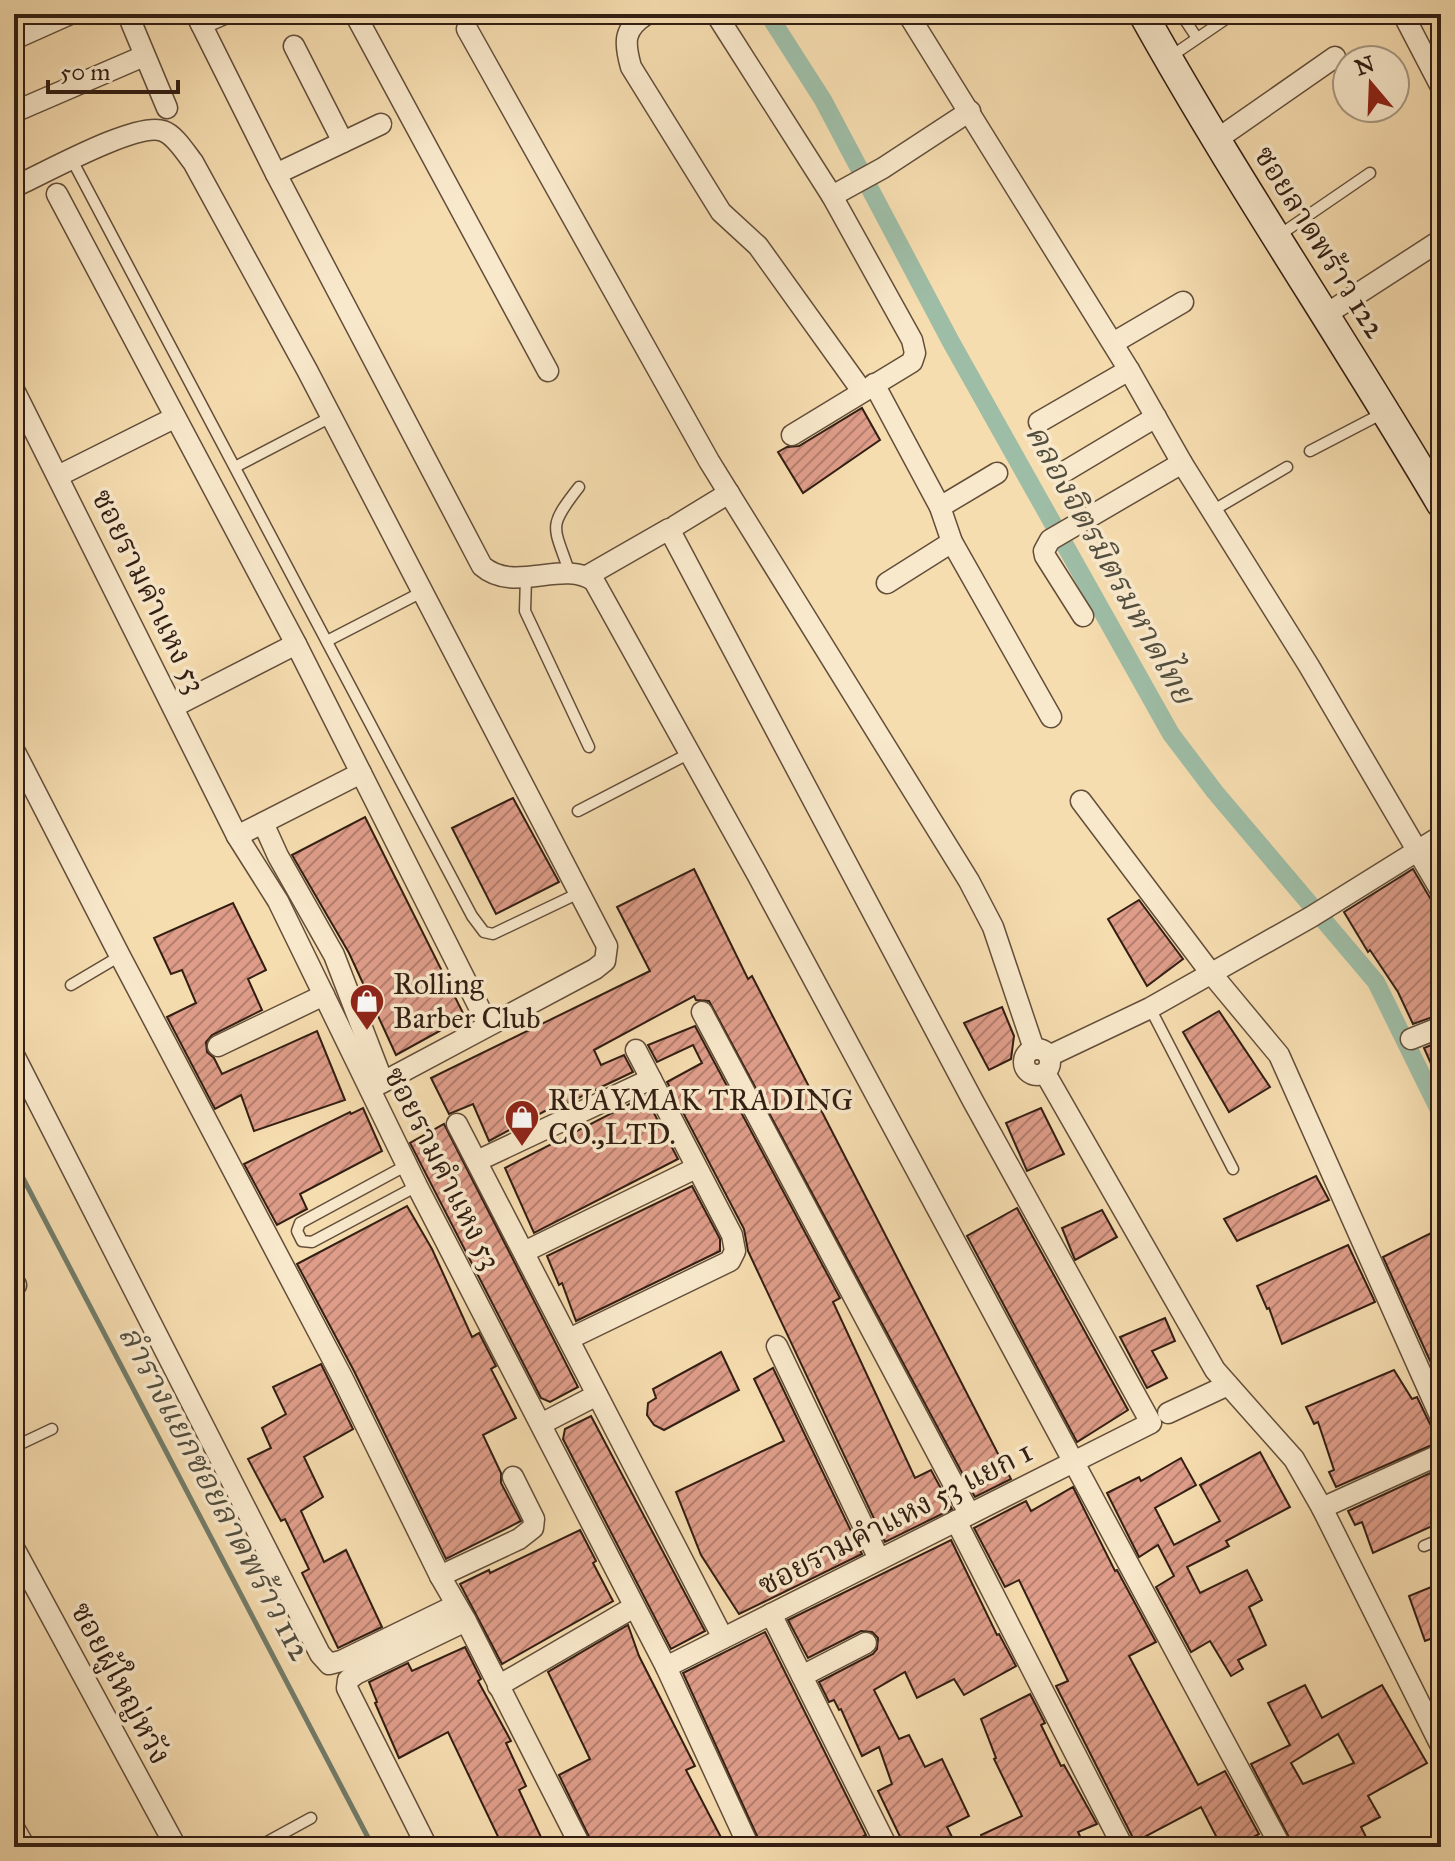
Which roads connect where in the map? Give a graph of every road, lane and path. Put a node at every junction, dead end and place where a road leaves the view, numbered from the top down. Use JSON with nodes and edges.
{"nodes":[{"id":1,"x":70,"y":14,"type":"edge"},
{"id":2,"x":224,"y":14,"type":"edge"},
{"id":3,"x":355,"y":14,"type":"edge"},
{"id":4,"x":716,"y":14,"type":"edge"},
{"id":5,"x":908,"y":14,"type":"edge"},
{"id":6,"x":1143,"y":14,"type":"edge"},
{"id":7,"x":1181,"y":14,"type":"edge"},
{"id":8,"x":1233,"y":14,"type":"edge"},
{"id":9,"x":1403,"y":14,"type":"edge"},
{"id":10,"x":636,"y":17,"type":"edge"},
{"id":11,"x":198,"y":19,"type":"edge"},
{"id":12,"x":131,"y":22,"type":"dead end"},
{"id":13,"x":467,"y":29,"type":"dead end"},
{"id":14,"x":1197,"y":38,"type":"junction"},
{"id":15,"x":14,"y":39,"type":"edge"},
{"id":16,"x":294,"y":46,"type":"dead end"},
{"id":17,"x":144,"y":56,"type":"junction"},
{"id":18,"x":1168,"y":58,"type":"junction"},
{"id":19,"x":1331,"y":60,"type":"edge"},
{"id":20,"x":1441,"y":87,"type":"edge"},
{"id":21,"x":167,"y":108,"type":"dead end"},
{"id":22,"x":970,"y":111,"type":"junction"},
{"id":23,"x":14,"y":112,"type":"edge"},
{"id":24,"x":381,"y":124,"type":"dead end"},
{"id":25,"x":1216,"y":140,"type":"junction"},
{"id":26,"x":343,"y":142,"type":"junction"},
{"id":27,"x":72,"y":160,"type":"junction"},
{"id":28,"x":1370,"y":173,"type":"dead end"},
{"id":29,"x":276,"y":174,"type":"junction"},
{"id":30,"x":14,"y":187,"type":"edge"},
{"id":31,"x":57,"y":194,"type":"dead end"},
{"id":32,"x":832,"y":196,"type":"junction"},
{"id":33,"x":1276,"y":237,"type":"junction"},
{"id":34,"x":1441,"y":240,"type":"edge"},
{"id":35,"x":1183,"y":302,"type":"dead end"},
{"id":36,"x":1325,"y":315,"type":"junction"},
{"id":37,"x":1113,"y":343,"type":"junction"},
{"id":38,"x":1129,"y":370,"type":"junction"},
{"id":39,"x":548,"y":371,"type":"dead end"},
{"id":40,"x":868,"y":388,"type":"junction"},
{"id":41,"x":14,"y":390,"type":"edge"},
{"id":42,"x":1387,"y":411,"type":"junction"},
{"id":43,"x":331,"y":417,"type":"junction"},
{"id":44,"x":1156,"y":417,"type":"junction"},
{"id":45,"x":174,"y":418,"type":"junction"},
{"id":46,"x":1039,"y":422,"type":"dead end"},
{"id":47,"x":792,"y":435,"type":"dead end"},
{"id":48,"x":1310,"y":451,"type":"dead end"},
{"id":49,"x":1182,"y":463,"type":"junction"},
{"id":50,"x":235,"y":467,"type":"junction"},
{"id":51,"x":1287,"y":467,"type":"dead end"},
{"id":52,"x":1064,"y":472,"type":"dead end"},
{"id":53,"x":997,"y":473,"type":"dead end"},
{"id":54,"x":58,"y":476,"type":"junction"},
{"id":55,"x":579,"y":487,"type":"dead end"},
{"id":56,"x":729,"y":493,"type":"junction"},
{"id":57,"x":1441,"y":504,"type":"edge"},
{"id":58,"x":940,"y":507,"type":"junction"},
{"id":59,"x":1212,"y":511,"type":"junction"},
{"id":60,"x":675,"y":526,"type":"dead end"},
{"id":61,"x":952,"y":542,"type":"junction"},
{"id":62,"x":579,"y":575,"type":"junction"},
{"id":63,"x":526,"y":578,"type":"junction"},
{"id":64,"x":887,"y":583,"type":"dead end"},
{"id":65,"x":422,"y":592,"type":"junction"},
{"id":66,"x":1083,"y":616,"type":"dead end"},
{"id":67,"x":327,"y":641,"type":"junction"},
{"id":68,"x":296,"y":644,"type":"junction"},
{"id":69,"x":173,"y":707,"type":"junction"},
{"id":70,"x":1051,"y":717,"type":"dead end"},
{"id":71,"x":589,"y":747,"type":"dead end"},
{"id":72,"x":14,"y":750,"type":"edge"},
{"id":73,"x":690,"y":753,"type":"junction"},
{"id":74,"x":361,"y":773,"type":"junction"},
{"id":75,"x":1081,"y":801,"type":"dead end"},
{"id":76,"x":578,"y":811,"type":"dead end"},
{"id":77,"x":263,"y":823,"type":"junction"},
{"id":78,"x":237,"y":836,"type":"junction"},
{"id":79,"x":1441,"y":836,"type":"edge"},
{"id":80,"x":1417,"y":848,"type":"junction"},
{"id":81,"x":1441,"y":891,"type":"edge"},
{"id":82,"x":579,"y":893,"type":"junction"},
{"id":83,"x":120,"y":956,"type":"junction"},
{"id":84,"x":1210,"y":972,"type":"junction"},
{"id":85,"x":71,"y":985,"type":"dead end"},
{"id":86,"x":324,"y":995,"type":"junction"},
{"id":87,"x":1150,"y":1008,"type":"junction"},
{"id":88,"x":702,"y":1012,"type":"dead end"},
{"id":89,"x":488,"y":1025,"type":"junction"},
{"id":90,"x":1441,"y":1027,"type":"edge"},
{"id":91,"x":1411,"y":1039,"type":"dead end"},
{"id":92,"x":218,"y":1046,"type":"dead end"},
{"id":93,"x":636,"y":1050,"type":"dead end"},
{"id":94,"x":14,"y":1055,"type":"edge"},
{"id":95,"x":1042,"y":1060,"type":"junction"},
{"id":96,"x":651,"y":1079,"type":"junction"},
{"id":97,"x":376,"y":1085,"type":"junction"},
{"id":98,"x":457,"y":1124,"type":"dead end"},
{"id":99,"x":477,"y":1161,"type":"junction"},
{"id":100,"x":407,"y":1165,"type":"junction"},
{"id":101,"x":696,"y":1168,"type":"junction"},
{"id":102,"x":1233,"y":1169,"type":"dead end"},
{"id":103,"x":417,"y":1186,"type":"junction"},
{"id":104,"x":524,"y":1252,"type":"junction"},
{"id":105,"x":569,"y":1339,"type":"junction"},
{"id":106,"x":777,"y":1346,"type":"dead end"},
{"id":107,"x":1431,"y":1372,"type":"edge"},
{"id":108,"x":1228,"y":1385,"type":"junction"},
{"id":109,"x":597,"y":1395,"type":"junction"},
{"id":110,"x":1160,"y":1418,"type":"junction"},
{"id":111,"x":1441,"y":1418,"type":"edge"},
{"id":112,"x":541,"y":1424,"type":"junction"},
{"id":113,"x":52,"y":1429,"type":"dead end"},
{"id":114,"x":14,"y":1447,"type":"edge"},
{"id":115,"x":1441,"y":1454,"type":"edge"},
{"id":116,"x":1074,"y":1461,"type":"junction"},
{"id":117,"x":513,"y":1477,"type":"dead end"},
{"id":118,"x":1322,"y":1508,"type":"junction"},
{"id":119,"x":962,"y":1517,"type":"junction"},
{"id":120,"x":1441,"y":1539,"type":"edge"},
{"id":121,"x":1424,"y":1546,"type":"dead end"},
{"id":122,"x":14,"y":1548,"type":"edge"},
{"id":123,"x":879,"y":1559,"type":"junction"},
{"id":124,"x":440,"y":1576,"type":"junction"},
{"id":125,"x":634,"y":1607,"type":"junction"},
{"id":126,"x":461,"y":1613,"type":"junction"},
{"id":127,"x":771,"y":1614,"type":"junction"},
{"id":128,"x":723,"y":1638,"type":"junction"},
{"id":129,"x":866,"y":1643,"type":"dead end"},
{"id":130,"x":666,"y":1667,"type":"junction"},
{"id":131,"x":802,"y":1676,"type":"junction"},
{"id":132,"x":498,"y":1686,"type":"junction"},
{"id":133,"x":1441,"y":1746,"type":"edge"},
{"id":134,"x":311,"y":1818,"type":"dead end"},
{"id":135,"x":14,"y":1828,"type":"edge"},
{"id":136,"x":25,"y":1847,"type":"edge"},
{"id":137,"x":176,"y":1847,"type":"edge"},
{"id":138,"x":258,"y":1847,"type":"edge"},
{"id":139,"x":427,"y":1847,"type":"edge"},
{"id":140,"x":581,"y":1847,"type":"edge"},
{"id":141,"x":749,"y":1847,"type":"edge"},
{"id":142,"x":887,"y":1847,"type":"edge"},
{"id":143,"x":1123,"y":1847,"type":"edge"},
{"id":144,"x":1281,"y":1847,"type":"edge"}],
"edges":[{"from":1,"to":15,"type":"street"},
{"from":2,"to":11,"type":"street"},
{"from":3,"to":39,"type":"street"},
{"from":4,"to":32,"type":"street"},
{"from":5,"to":22,"type":"street"},
{"from":6,"to":18,"type":"street","name":"ซอยลาดพร้าว 122"},
{"from":7,"to":14,"type":"lane"},
{"from":8,"to":14,"type":"lane"},
{"from":9,"to":20,"type":"street"},
{"from":10,"to":40,"type":"street"},
{"from":11,"to":29,"type":"street"},
{"from":12,"to":17,"type":"street"},
{"from":13,"to":56,"type":"street"},
{"from":14,"to":18,"type":"lane"},
{"from":16,"to":26,"type":"street"},
{"from":17,"to":21,"type":"street"},
{"from":17,"to":23,"type":"street"},
{"from":18,"to":25,"type":"street","name":"ซอยลาดพร้าว 122"},
{"from":19,"to":25,"type":"street"},
{"from":22,"to":32,"type":"street"},
{"from":22,"to":37,"type":"street"},
{"from":24,"to":26,"type":"street"},
{"from":25,"to":33,"type":"street","name":"ซอยลาดพร้าว 122"},
{"from":26,"to":29,"type":"street"},
{"from":27,"to":30,"type":"street"},
{"from":27,"to":43,"type":"street"},
{"from":27,"to":50,"type":"lane"},
{"from":28,"to":33,"type":"lane"},
{"from":29,"to":63,"type":"street"},
{"from":31,"to":45,"type":"street"},
{"from":32,"to":40,"type":"street"},
{"from":33,"to":36,"type":"street","name":"ซอยลาดพร้าว 122"},
{"from":34,"to":36,"type":"street"},
{"from":35,"to":37,"type":"street"},
{"from":36,"to":42,"type":"street","name":"ซอยลาดพร้าว 122"},
{"from":37,"to":38,"type":"street"},
{"from":38,"to":44,"type":"street"},
{"from":38,"to":46,"type":"street"},
{"from":40,"to":47,"type":"street"},
{"from":40,"to":58,"type":"street"},
{"from":41,"to":54,"type":"street","name":"ซอยรามคำแหง 53"},
{"from":42,"to":48,"type":"lane"},
{"from":42,"to":57,"type":"street","name":"ซอยลาดพร้าว 122"},
{"from":43,"to":50,"type":"lane"},
{"from":43,"to":65,"type":"street"},
{"from":44,"to":49,"type":"street"},
{"from":44,"to":52,"type":"street"},
{"from":45,"to":54,"type":"street"},
{"from":45,"to":68,"type":"street"},
{"from":49,"to":59,"type":"street"},
{"from":49,"to":66,"type":"street"},
{"from":50,"to":67,"type":"lane"},
{"from":51,"to":59,"type":"lane"},
{"from":53,"to":58,"type":"street"},
{"from":54,"to":69,"type":"street","name":"ซอยรามคำแหง 53"},
{"from":55,"to":62,"type":"lane"},
{"from":56,"to":60,"type":"street"},
{"from":56,"to":95,"type":"street"},
{"from":58,"to":61,"type":"street"},
{"from":59,"to":80,"type":"street"},
{"from":61,"to":64,"type":"street"},
{"from":61,"to":70,"type":"street"},
{"from":62,"to":63,"type":"street"},
{"from":62,"to":73,"type":"street"},
{"from":62,"to":110,"type":"street"},
{"from":63,"to":71,"type":"lane"},
{"from":65,"to":67,"type":"lane"},
{"from":65,"to":82,"type":"street"},
{"from":67,"to":82,"type":"lane"},
{"from":68,"to":69,"type":"street"},
{"from":68,"to":74,"type":"street"},
{"from":69,"to":78,"type":"street","name":"ซอยรามคำแหง 53"},
{"from":72,"to":83,"type":"street"},
{"from":73,"to":76,"type":"lane"},
{"from":73,"to":116,"type":"street"},
{"from":74,"to":77,"type":"street"},
{"from":74,"to":89,"type":"street"},
{"from":75,"to":84,"type":"street"},
{"from":77,"to":78,"type":"street"},
{"from":77,"to":97,"type":"street"},
{"from":78,"to":86,"type":"street","name":"ซอยรามคำแหง 53"},
{"from":79,"to":80,"type":"street"},
{"from":80,"to":81,"type":"street"},
{"from":80,"to":84,"type":"street"},
{"from":82,"to":89,"type":"street"},
{"from":83,"to":85,"type":"lane"},
{"from":83,"to":124,"type":"street"},
{"from":84,"to":87,"type":"street"},
{"from":84,"to":107,"type":"street"},
{"from":86,"to":92,"type":"street"},
{"from":86,"to":97,"type":"street","name":"ซอยรามคำแหง 53"},
{"from":87,"to":95,"type":"street"},
{"from":87,"to":102,"type":"lane"},
{"from":88,"to":119,"type":"street"},
{"from":89,"to":97,"type":"street"},
{"from":90,"to":91,"type":"street"},
{"from":93,"to":96,"type":"street"},
{"from":94,"to":126,"type":"street"},
{"from":95,"to":108,"type":"street"},
{"from":96,"to":99,"type":"street"},
{"from":96,"to":101,"type":"street"},
{"from":97,"to":100,"type":"street","name":"ซอยรามคำแหง 53"},
{"from":98,"to":99,"type":"street"},
{"from":99,"to":104,"type":"street"},
{"from":100,"to":103,"type":"street","name":"ซอยรามคำแหง 53"},
{"from":100,"to":103,"type":"lane"},
{"from":101,"to":104,"type":"street"},
{"from":101,"to":105,"type":"street"},
{"from":103,"to":112,"type":"street","name":"ซอยรามคำแหง 53"},
{"from":104,"to":105,"type":"street"},
{"from":105,"to":109,"type":"street"},
{"from":106,"to":123,"type":"street"},
{"from":107,"to":111,"type":"street"},
{"from":108,"to":110,"type":"street","name":"ซอยรามคำแหง 53 แยก 1"},
{"from":108,"to":118,"type":"street"},
{"from":109,"to":112,"type":"street"},
{"from":109,"to":128,"type":"street"},
{"from":110,"to":116,"type":"street","name":"ซอยรามคำแหง 53 แยก 1"},
{"from":112,"to":125,"type":"street","name":"ซอยรามคำแหง 53"},
{"from":113,"to":114,"type":"lane"},
{"from":115,"to":118,"type":"street"},
{"from":116,"to":119,"type":"street","name":"ซอยรามคำแหง 53 แยก 1"},
{"from":116,"to":144,"type":"street"},
{"from":117,"to":124,"type":"street"},
{"from":118,"to":133,"type":"street"},
{"from":119,"to":123,"type":"street","name":"ซอยรามคำแหง 53 แยก 1"},
{"from":119,"to":143,"type":"street"},
{"from":120,"to":121,"type":"lane"},
{"from":122,"to":137,"type":"street","name":"ซอยผู้ใหญ่หวัง"},
{"from":123,"to":127,"type":"street","name":"ซอยรามคำแหง 53 แยก 1"},
{"from":124,"to":126,"type":"street"},
{"from":125,"to":130,"type":"street","name":"ซอยรามคำแหง 53"},
{"from":125,"to":132,"type":"street"},
{"from":126,"to":132,"type":"street"},
{"from":126,"to":139,"type":"street"},
{"from":127,"to":128,"type":"street","name":"ซอยรามคำแหง 53 แยก 1"},
{"from":127,"to":131,"type":"street"},
{"from":128,"to":130,"type":"street","name":"ซอยรามคำแหง 53 แยก 1"},
{"from":129,"to":131,"type":"street"},
{"from":130,"to":141,"type":"street","name":"ซอยรามคำแหง 53"},
{"from":131,"to":142,"type":"street"},
{"from":132,"to":140,"type":"street"},
{"from":134,"to":138,"type":"lane"},
{"from":135,"to":136,"type":"street"}]}
